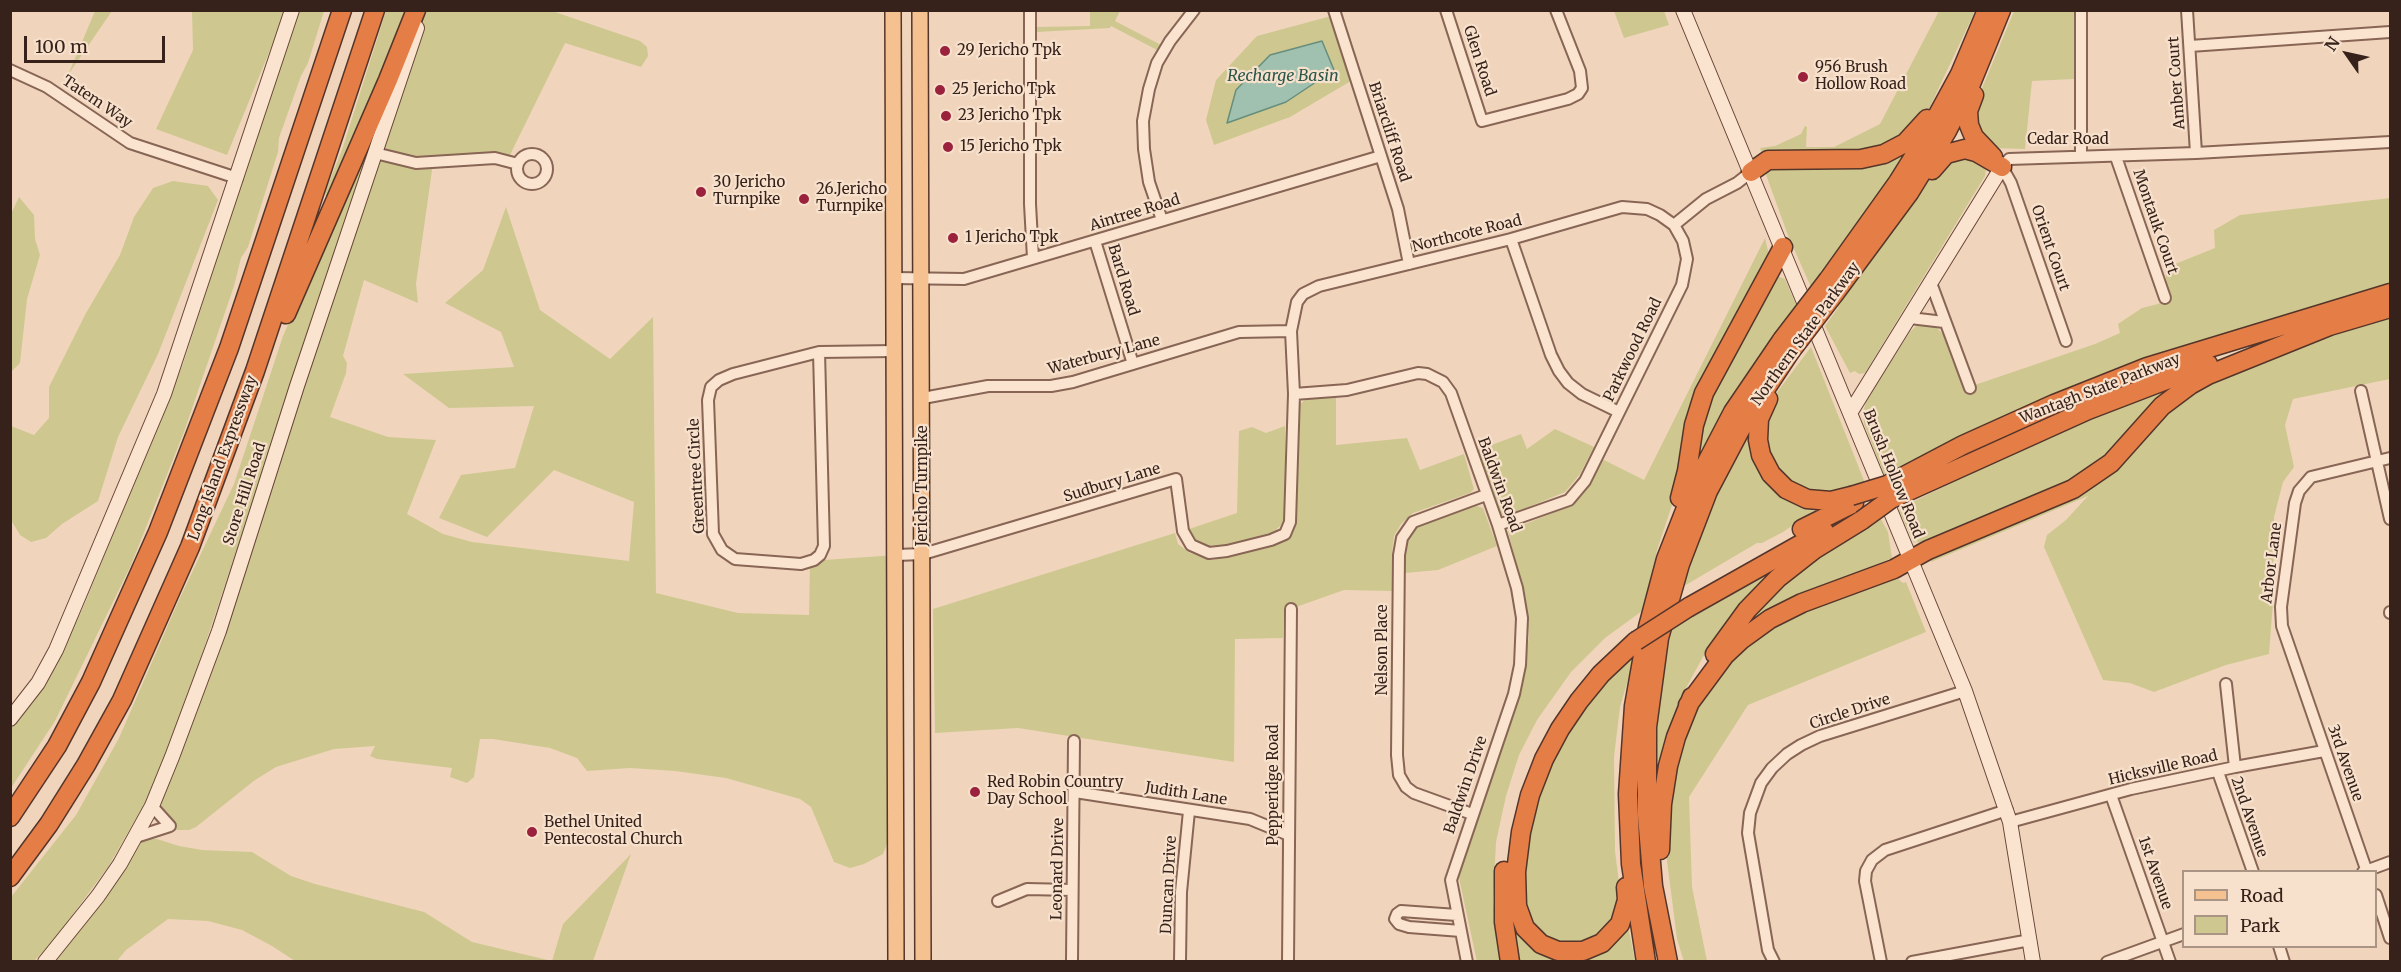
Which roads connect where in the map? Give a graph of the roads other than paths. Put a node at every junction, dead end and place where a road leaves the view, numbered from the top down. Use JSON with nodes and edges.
{"nodes":[{"id":1,"x":292,"y":10,"type":"edge"},
{"id":2,"x":342,"y":10,"type":"edge"},
{"id":3,"x":375,"y":10,"type":"edge"},
{"id":4,"x":416,"y":10,"type":"edge"},
{"id":5,"x":423,"y":10,"type":"edge"},
{"id":6,"x":893,"y":10,"type":"edge"},
{"id":7,"x":920,"y":10,"type":"edge"},
{"id":8,"x":1030,"y":10,"type":"edge"},
{"id":9,"x":1194,"y":10,"type":"edge"},
{"id":10,"x":1334,"y":10,"type":"edge"},
{"id":11,"x":1446,"y":10,"type":"edge"},
{"id":12,"x":1556,"y":10,"type":"edge"},
{"id":13,"x":1683,"y":10,"type":"edge"},
{"id":14,"x":1987,"y":10,"type":"edge"},
{"id":15,"x":2001,"y":10,"type":"edge"},
{"id":16,"x":2081,"y":10,"type":"edge"},
{"id":17,"x":2187,"y":10,"type":"edge"},
{"id":18,"x":2391,"y":32,"type":"edge"},
{"id":19,"x":1991,"y":40,"type":"junction"},
{"id":20,"x":2190,"y":46,"type":"junction"},
{"id":21,"x":10,"y":70,"type":"edge"},
{"id":22,"x":1960,"y":74,"type":"junction"},
{"id":23,"x":2391,"y":142,"type":"edge"},
{"id":24,"x":375,"y":153,"type":"junction"},
{"id":25,"x":2196,"y":153,"type":"junction"},
{"id":26,"x":1381,"y":156,"type":"junction"},
{"id":27,"x":2081,"y":156,"type":"junction"},
{"id":28,"x":2116,"y":157,"type":"junction"},
{"id":29,"x":518,"y":164,"type":"dead end"},
{"id":30,"x":2002,"y":167,"type":"junction"},
{"id":31,"x":1751,"y":172,"type":"junction"},
{"id":32,"x":237,"y":178,"type":"junction"},
{"id":33,"x":1162,"y":220,"type":"junction"},
{"id":34,"x":1674,"y":225,"type":"junction"},
{"id":35,"x":1883,"y":229,"type":"junction"},
{"id":36,"x":1511,"y":239,"type":"junction"},
{"id":37,"x":1095,"y":241,"type":"junction"},
{"id":38,"x":1783,"y":247,"type":"junction"},
{"id":39,"x":1033,"y":258,"type":"junction"},
{"id":40,"x":1409,"y":264,"type":"junction"},
{"id":41,"x":922,"y":277,"type":"junction"},
{"id":42,"x":895,"y":278,"type":"junction"},
{"id":43,"x":1931,"y":283,"type":"junction"},
{"id":44,"x":1832,"y":286,"type":"junction"},
{"id":45,"x":2391,"y":293,"type":"edge"},
{"id":46,"x":2165,"y":298,"type":"dead end"},
{"id":47,"x":2391,"y":308,"type":"edge"},
{"id":48,"x":1910,"y":318,"type":"junction"},
{"id":49,"x":1944,"y":322,"type":"junction"},
{"id":50,"x":2337,"y":323,"type":"junction"},
{"id":51,"x":1291,"y":331,"type":"junction"},
{"id":52,"x":2066,"y":341,"type":"dead end"},
{"id":53,"x":1786,"y":346,"type":"junction"},
{"id":54,"x":895,"y":351,"type":"junction"},
{"id":55,"x":819,"y":352,"type":"junction"},
{"id":56,"x":1133,"y":363,"type":"junction"},
{"id":57,"x":1874,"y":376,"type":"junction"},
{"id":58,"x":1970,"y":388,"type":"dead end"},
{"id":59,"x":1841,"y":390,"type":"junction"},
{"id":60,"x":2361,"y":391,"type":"dead end"},
{"id":61,"x":1294,"y":394,"type":"junction"},
{"id":62,"x":922,"y":398,"type":"junction"},
{"id":63,"x":1619,"y":412,"type":"junction"},
{"id":64,"x":1850,"y":413,"type":"junction"},
{"id":65,"x":2391,"y":458,"type":"edge"},
{"id":66,"x":2377,"y":462,"type":"junction"},
{"id":67,"x":222,"y":465,"type":"junction"},
{"id":68,"x":1913,"y":481,"type":"junction"},
{"id":69,"x":1486,"y":495,"type":"junction"},
{"id":70,"x":1856,"y":508,"type":"junction"},
{"id":71,"x":2391,"y":519,"type":"edge"},
{"id":72,"x":1498,"y":525,"type":"junction"},
{"id":73,"x":923,"y":554,"type":"junction"},
{"id":74,"x":896,"y":555,"type":"junction"},
{"id":75,"x":1666,"y":558,"type":"junction"},
{"id":76,"x":1910,"y":561,"type":"junction"},
{"id":77,"x":1291,"y":609,"type":"dead end"},
{"id":78,"x":1522,"y":618,"type":"joint"},
{"id":79,"x":1637,"y":633,"type":"junction"},
{"id":80,"x":2295,"y":665,"type":"joint"},
{"id":81,"x":2226,"y":684,"type":"dead end"},
{"id":82,"x":1965,"y":691,"type":"junction"},
{"id":83,"x":1688,"y":705,"type":"junction"},
{"id":84,"x":10,"y":719,"type":"edge"},
{"id":85,"x":1074,"y":741,"type":"dead end"},
{"id":86,"x":2324,"y":751,"type":"junction"},
{"id":87,"x":2235,"y":766,"type":"junction"},
{"id":88,"x":2218,"y":772,"type":"junction"},
{"id":89,"x":1075,"y":792,"type":"junction"},
{"id":90,"x":2111,"y":795,"type":"junction"},
{"id":91,"x":152,"y":806,"type":"junction"},
{"id":92,"x":1189,"y":811,"type":"junction"},
{"id":93,"x":1472,"y":814,"type":"junction"},
{"id":94,"x":2008,"y":816,"type":"junction"},
{"id":95,"x":10,"y":817,"type":"edge"},
{"id":96,"x":1628,"y":829,"type":"junction"},
{"id":97,"x":1289,"y":835,"type":"junction"},
{"id":98,"x":136,"y":837,"type":"junction"},
{"id":99,"x":2391,"y":862,"type":"edge"},
{"id":100,"x":2252,"y":870,"type":"edge"},
{"id":101,"x":2366,"y":870,"type":"edge"},
{"id":102,"x":2369,"y":870,"type":"edge"},
{"id":103,"x":10,"y":877,"type":"edge"},
{"id":104,"x":1072,"y":890,"type":"junction"},
{"id":105,"x":2377,"y":899,"type":"edge"},
{"id":106,"x":998,"y":901,"type":"dead end"},
{"id":107,"x":1457,"y":915,"type":"junction"},
{"id":108,"x":1461,"y":931,"type":"junction"},
{"id":109,"x":2182,"y":935,"type":"edge"},
{"id":110,"x":2391,"y":938,"type":"edge"},
{"id":111,"x":2030,"y":940,"type":"junction"},
{"id":112,"x":2163,"y":942,"type":"junction"},
{"id":113,"x":45,"y":962,"type":"edge"},
{"id":114,"x":896,"y":962,"type":"edge"},
{"id":115,"x":923,"y":962,"type":"edge"},
{"id":116,"x":1072,"y":962,"type":"edge"},
{"id":117,"x":1180,"y":962,"type":"edge"},
{"id":118,"x":1288,"y":962,"type":"edge"},
{"id":119,"x":1467,"y":962,"type":"edge"},
{"id":120,"x":1510,"y":962,"type":"edge"},
{"id":121,"x":1646,"y":962,"type":"edge"},
{"id":122,"x":1668,"y":962,"type":"edge"},
{"id":123,"x":1676,"y":962,"type":"edge"},
{"id":124,"x":1774,"y":962,"type":"edge"},
{"id":125,"x":1881,"y":962,"type":"edge"},
{"id":126,"x":1912,"y":962,"type":"edge"},
{"id":127,"x":2033,"y":962,"type":"edge"},
{"id":128,"x":2107,"y":962,"type":"edge"},
{"id":129,"x":2170,"y":962,"type":"edge"}],
"edges":[{"from":1,"to":32,"type":"main road"},
{"from":2,"to":95,"type":"highway"},
{"from":3,"to":67,"type":"highway","name":"Long Island Expressway"},
{"from":4,"to":67,"type":"highway"},
{"from":5,"to":24,"type":"main road","name":"Store Hill Road"},
{"from":6,"to":42,"type":"main road","name":"Jericho Turnpike"},
{"from":7,"to":41,"type":"main road","name":"Jericho Turnpike"},
{"from":8,"to":39,"type":"street"},
{"from":9,"to":33,"type":"street"},
{"from":10,"to":26,"type":"street","name":"Briarcliff Road"},
{"from":11,"to":12,"type":"street","name":"Glen Road"},
{"from":13,"to":31,"type":"main road","name":"Brush Hollow Road"},
{"from":14,"to":22,"type":"highway","name":"Northern State Parkway"},
{"from":15,"to":19,"type":"highway","name":"Northern State Parkway"},
{"from":16,"to":27,"type":"street"},
{"from":17,"to":20,"type":"street","name":"Amber Court"},
{"from":18,"to":20,"type":"street"},
{"from":19,"to":30,"type":"highway"},
{"from":19,"to":35,"type":"highway","name":"Northern State Parkway"},
{"from":20,"to":25,"type":"street","name":"Amber Court"},
{"from":21,"to":32,"type":"street","name":"Tatem Way"},
{"from":22,"to":31,"type":"highway"},
{"from":22,"to":44,"type":"highway","name":"Northern State Parkway"},
{"from":23,"to":25,"type":"street","name":"Cedar Road"},
{"from":24,"to":29,"type":"street"},
{"from":24,"to":91,"type":"main road","name":"Store Hill Road"},
{"from":25,"to":28,"type":"street","name":"Cedar Road"},
{"from":26,"to":33,"type":"street","name":"Aintree Road"},
{"from":26,"to":40,"type":"street","name":"Briarcliff Road"},
{"from":27,"to":28,"type":"street","name":"Cedar Road"},
{"from":27,"to":30,"type":"street","name":"Cedar Road"},
{"from":28,"to":46,"type":"street","name":"Montauk Court"},
{"from":30,"to":35,"type":"highway"},
{"from":30,"to":43,"type":"main road"},
{"from":30,"to":52,"type":"street","name":"Orient Court"},
{"from":31,"to":34,"type":"street"},
{"from":31,"to":38,"type":"main road","name":"Brush Hollow Road"},
{"from":32,"to":84,"type":"main road"},
{"from":33,"to":37,"type":"street","name":"Aintree Road"},
{"from":34,"to":36,"type":"street","name":"Northcote Road"},
{"from":34,"to":63,"type":"street","name":"Parkwood Road"},
{"from":35,"to":44,"type":"highway","name":"Northern State Parkway"},
{"from":36,"to":40,"type":"street","name":"Northcote Road"},
{"from":36,"to":63,"type":"street"},
{"from":37,"to":39,"type":"street","name":"Aintree Road"},
{"from":37,"to":56,"type":"street","name":"Bard Road"},
{"from":38,"to":59,"type":"main road","name":"Brush Hollow Road"},
{"from":38,"to":75,"type":"highway"},
{"from":39,"to":41,"type":"street","name":"Aintree Road"},
{"from":40,"to":51,"type":"street","name":"Northcote Road"},
{"from":41,"to":42,"type":"street","name":"Aintree Road"},
{"from":41,"to":62,"type":"main road","name":"Jericho Turnpike"},
{"from":42,"to":54,"type":"main road","name":"Jericho Turnpike"},
{"from":43,"to":48,"type":"main road"},
{"from":43,"to":49,"type":"street"},
{"from":44,"to":53,"type":"highway","name":"Northern State Parkway","bridge":true},
{"from":45,"to":68,"type":"highway","name":"Wantagh State Parkway"},
{"from":47,"to":50,"type":"highway","name":"Wantagh State Parkway"},
{"from":48,"to":49,"type":"street"},
{"from":48,"to":57,"type":"main road"},
{"from":49,"to":58,"type":"street"},
{"from":50,"to":68,"type":"highway","name":"Wantagh State Parkway"},
{"from":50,"to":76,"type":"highway"},
{"from":51,"to":56,"type":"street","name":"Waterbury Lane"},
{"from":51,"to":61,"type":"street"},
{"from":53,"to":70,"type":"highway"},
{"from":53,"to":75,"type":"highway","name":"Northern State Parkway"},
{"from":53,"to":122,"type":"highway","name":"Northern State Parkway"},
{"from":54,"to":55,"type":"street","name":"Greentree Circle"},
{"from":54,"to":74,"type":"main road","name":"Jericho Turnpike"},
{"from":55,"to":55,"type":"street","name":"Greentree Circle"},
{"from":56,"to":62,"type":"street","name":"Waterbury Lane"},
{"from":57,"to":59,"type":"main road"},
{"from":57,"to":64,"type":"main road"},
{"from":59,"to":64,"type":"main road","name":"Brush Hollow Road"},
{"from":60,"to":66,"type":"street"},
{"from":61,"to":69,"type":"street","name":"Baldwin Road"},
{"from":61,"to":73,"type":"street","name":"Sudbury Lane"},
{"from":62,"to":73,"type":"main road","name":"Jericho Turnpike"},
{"from":63,"to":72,"type":"street","name":"Parkwood Road"},
{"from":64,"to":76,"type":"main road","name":"Brush Hollow Road"},
{"from":65,"to":66,"type":"street"},
{"from":66,"to":71,"type":"street"},
{"from":66,"to":80,"type":"street","name":"Arbor Lane"},
{"from":67,"to":103,"type":"highway","name":"Long Island Expressway"},
{"from":68,"to":70,"type":"highway","name":"Wantagh State Parkway","bridge":true},
{"from":69,"to":72,"type":"street","name":"Baldwin Road"},
{"from":69,"to":93,"type":"street","name":"Nelson Place"},
{"from":70,"to":79,"type":"highway"},
{"from":70,"to":83,"type":"highway"},
{"from":72,"to":78,"type":"street","name":"Baldwin Road"},
{"from":73,"to":74,"type":"street","name":"Sudbury Lane"},
{"from":73,"to":115,"type":"main road","name":"Jericho Turnpike"},
{"from":74,"to":114,"type":"main road","name":"Jericho Turnpike"},
{"from":75,"to":96,"type":"highway","name":"Northern State Parkway"},
{"from":76,"to":82,"type":"main road","name":"Brush Hollow Road"},
{"from":76,"to":83,"type":"highway"},
{"from":77,"to":97,"type":"street","name":"Pepperidge Road"},
{"from":78,"to":93,"type":"street","name":"Baldwin Drive"},
{"from":79,"to":96,"type":"highway"},
{"from":79,"to":120,"type":"highway"},
{"from":80,"to":86,"type":"street","name":"3rd Avenue"},
{"from":81,"to":87,"type":"street"},
{"from":82,"to":94,"type":"main road","name":"Brush Hollow Road"},
{"from":82,"to":124,"type":"street","name":"Circle Drive"},
{"from":83,"to":123,"type":"highway"},
{"from":85,"to":89,"type":"street","name":"Leonard Drive"},
{"from":86,"to":87,"type":"street","name":"Hicksville Road"},
{"from":86,"to":101,"type":"street","name":"3rd Avenue"},
{"from":87,"to":88,"type":"street","name":"Hicksville Road"},
{"from":88,"to":90,"type":"street","name":"Hicksville Road"},
{"from":88,"to":100,"type":"street","name":"2nd Avenue"},
{"from":89,"to":92,"type":"street","name":"Judith Lane"},
{"from":89,"to":104,"type":"street","name":"Leonard Drive"},
{"from":90,"to":94,"type":"street","name":"Hicksville Road"},
{"from":90,"to":112,"type":"street","name":"1st Avenue"},
{"from":91,"to":98,"type":"main road","name":"Store Hill Road"},
{"from":91,"to":98,"type":"street"},
{"from":92,"to":97,"type":"street","name":"Judith Lane"},
{"from":92,"to":117,"type":"street","name":"Duncan Drive"},
{"from":93,"to":107,"type":"street","name":"Baldwin Drive"},
{"from":94,"to":111,"type":"main road","name":"Brush Hollow Road"},
{"from":94,"to":125,"type":"street","name":"Hicksville Road"},
{"from":96,"to":121,"type":"highway","name":"Northern State Parkway"},
{"from":97,"to":118,"type":"street","name":"Pepperidge Road"},
{"from":98,"to":113,"type":"main road","name":"Store Hill Road"},
{"from":99,"to":102,"type":"street"},
{"from":104,"to":106,"type":"street"},
{"from":104,"to":116,"type":"street","name":"Leonard Drive"},
{"from":105,"to":110,"type":"street"},
{"from":107,"to":108,"type":"street","name":"Baldwin Drive"},
{"from":107,"to":108,"type":"street"},
{"from":108,"to":119,"type":"street","name":"Baldwin Drive"},
{"from":109,"to":112,"type":"street"},
{"from":111,"to":126,"type":"street"},
{"from":111,"to":127,"type":"main road","name":"Brush Hollow Road"},
{"from":112,"to":128,"type":"street"},
{"from":112,"to":129,"type":"street","name":"1st Avenue"}]}
